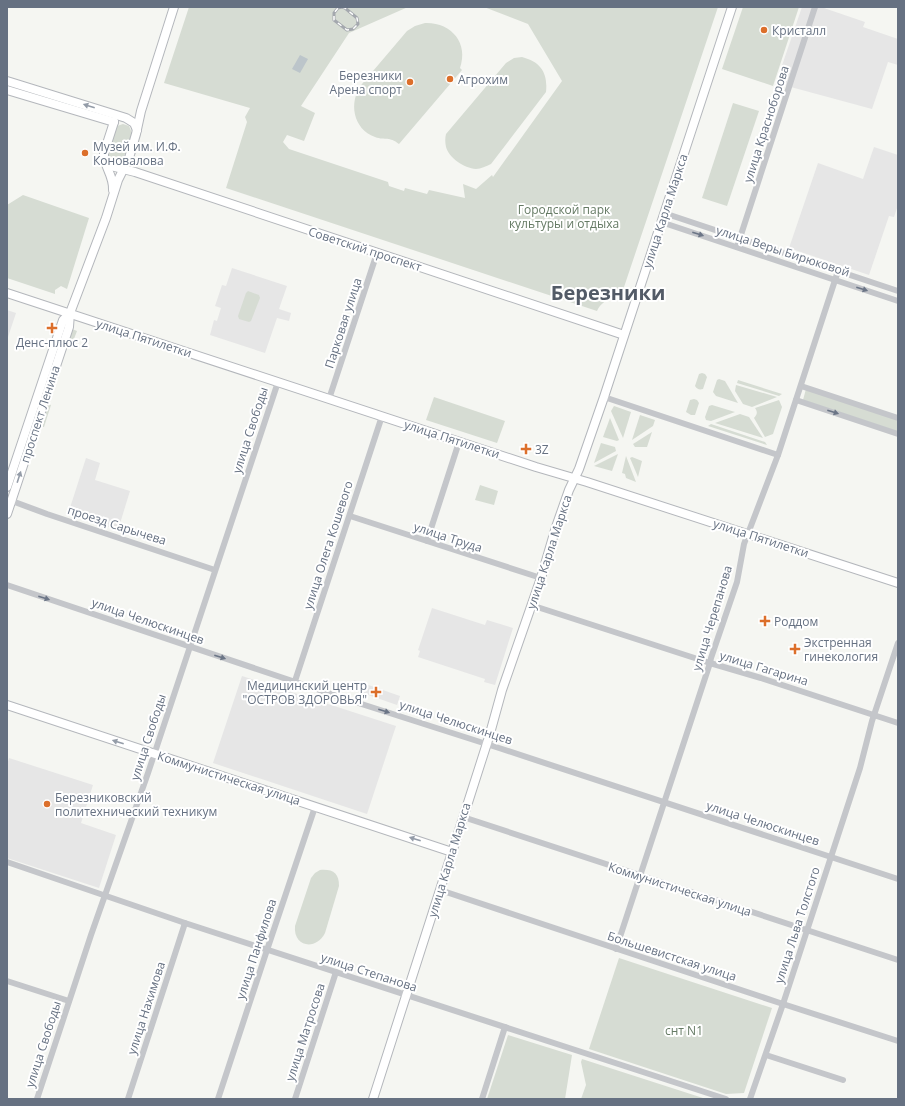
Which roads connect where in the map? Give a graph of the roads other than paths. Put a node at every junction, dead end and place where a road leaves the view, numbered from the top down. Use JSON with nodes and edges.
{"nodes":[{"id":1,"x":174,"y":7,"type":"edge"},
{"id":2,"x":732,"y":7,"type":"edge"},
{"id":3,"x":815,"y":7,"type":"edge"},
{"id":4,"x":7,"y":81,"type":"edge"},
{"id":5,"x":7,"y":90,"type":"edge"},
{"id":6,"x":141,"y":111,"type":"junction"},
{"id":7,"x":126,"y":118,"type":"junction"},
{"id":8,"x":114,"y":122,"type":"junction"},
{"id":9,"x":137,"y":130,"type":"junction"},
{"id":10,"x":107,"y":165,"type":"junction"},
{"id":11,"x":123,"y":170,"type":"junction"},
{"id":12,"x":113,"y":197,"type":"junction"},
{"id":13,"x":664,"y":213,"type":"junction"},
{"id":14,"x":661,"y":222,"type":"junction"},
{"id":15,"x":740,"y":238,"type":"junction"},
{"id":16,"x":737,"y":247,"type":"junction"},
{"id":17,"x":377,"y":253,"type":"junction"},
{"id":18,"x":838,"y":271,"type":"junction"},
{"id":19,"x":836,"y":280,"type":"junction"},
{"id":20,"x":898,"y":291,"type":"edge"},
{"id":21,"x":7,"y":293,"type":"edge"},
{"id":22,"x":896,"y":300,"type":"edge"},
{"id":23,"x":70,"y":313,"type":"junction"},
{"id":24,"x":624,"y":335,"type":"junction"},
{"id":25,"x":278,"y":382,"type":"junction"},
{"id":26,"x":801,"y":386,"type":"junction"},
{"id":27,"x":604,"y":397,"type":"junction"},
{"id":28,"x":329,"y":399,"type":"junction"},
{"id":29,"x":796,"y":400,"type":"junction"},
{"id":30,"x":382,"y":416,"type":"junction"},
{"id":31,"x":898,"y":418,"type":"edge"},
{"id":32,"x":898,"y":434,"type":"edge"},
{"id":33,"x":459,"y":442,"type":"junction"},
{"id":34,"x":778,"y":455,"type":"junction"},
{"id":35,"x":575,"y":478,"type":"junction"},
{"id":36,"x":7,"y":487,"type":"edge"},
{"id":37,"x":12,"y":500,"type":"junction"},
{"id":38,"x":7,"y":514,"type":"edge"},
{"id":39,"x":350,"y":516,"type":"junction"},
{"id":40,"x":748,"y":534,"type":"junction"},
{"id":41,"x":427,"y":541,"type":"junction"},
{"id":42,"x":215,"y":570,"type":"junction"},
{"id":43,"x":541,"y":578,"type":"junction"},
{"id":44,"x":898,"y":583,"type":"edge"},
{"id":45,"x":7,"y":585,"type":"edge"},
{"id":46,"x":531,"y":605,"type":"junction"},
{"id":47,"x":898,"y":643,"type":"edge"},
{"id":48,"x":190,"y":647,"type":"junction"},
{"id":49,"x":710,"y":663,"type":"junction"},
{"id":50,"x":295,"y":681,"type":"junction"},
{"id":51,"x":7,"y":705,"type":"edge"},
{"id":52,"x":874,"y":715,"type":"junction"},
{"id":53,"x":898,"y":723,"type":"edge"},
{"id":54,"x":486,"y":744,"type":"junction"},
{"id":55,"x":154,"y":754,"type":"junction"},
{"id":56,"x":664,"y":802,"type":"junction"},
{"id":57,"x":316,"y":807,"type":"junction"},
{"id":58,"x":463,"y":817,"type":"junction"},
{"id":59,"x":452,"y":852,"type":"junction"},
{"id":60,"x":830,"y":857,"type":"junction"},
{"id":61,"x":7,"y":862,"type":"edge"},
{"id":62,"x":640,"y":875,"type":"junction"},
{"id":63,"x":898,"y":879,"type":"edge"},
{"id":64,"x":440,"y":890,"type":"junction"},
{"id":65,"x":105,"y":895,"type":"junction"},
{"id":66,"x":185,"y":923,"type":"junction"},
{"id":67,"x":806,"y":930,"type":"junction"},
{"id":68,"x":616,"y":949,"type":"junction"},
{"id":69,"x":267,"y":950,"type":"junction"},
{"id":70,"x":898,"y":960,"type":"edge"},
{"id":71,"x":336,"y":972,"type":"junction"},
{"id":72,"x":7,"y":981,"type":"edge"},
{"id":73,"x":407,"y":995,"type":"junction"},
{"id":74,"x":69,"y":1001,"type":"junction"},
{"id":75,"x":783,"y":1004,"type":"junction"},
{"id":76,"x":505,"y":1027,"type":"junction"},
{"id":77,"x":898,"y":1041,"type":"edge"},
{"id":78,"x":766,"y":1054,"type":"junction"},
{"id":79,"x":844,"y":1080,"type":"dead end"},
{"id":80,"x":37,"y":1099,"type":"edge"},
{"id":81,"x":128,"y":1099,"type":"edge"},
{"id":82,"x":218,"y":1099,"type":"edge"},
{"id":83,"x":295,"y":1099,"type":"edge"},
{"id":84,"x":373,"y":1099,"type":"edge"},
{"id":85,"x":482,"y":1099,"type":"edge"},
{"id":86,"x":726,"y":1099,"type":"edge"},
{"id":87,"x":750,"y":1099,"type":"edge"}],
"edges":[{"from":1,"to":6,"type":"main road","name":"проспект Ленина"},
{"from":2,"to":13,"type":"main road","name":"улица Карла Маркса"},
{"from":3,"to":15,"type":"street","name":"улица Красноборова"},
{"from":7,"to":4,"type":"main road","one_way":true},
{"from":5,"to":8,"type":"main road"},
{"from":6,"to":7,"type":"main road"},
{"from":6,"to":9,"type":"main road","name":"проспект Ленина"},
{"from":7,"to":8,"type":"main road"},
{"from":7,"to":9,"type":"main road"},
{"from":8,"to":10,"type":"main road","name":"проспект Ленина"},
{"from":9,"to":11,"type":"main road","name":"проспект Ленина"},
{"from":10,"to":11,"type":"main road","name":"Советский проспект"},
{"from":10,"to":12,"type":"main road","name":"проспект Ленина"},
{"from":11,"to":12,"type":"main road","name":"проспект Ленина"},
{"from":11,"to":17,"type":"main road","name":"Советский проспект"},
{"from":12,"to":23,"type":"main road","name":"проспект Ленина"},
{"from":13,"to":14,"type":"main road","name":"улица Карла Маркса"},
{"from":13,"to":15,"type":"street","name":"улица Веры Бирюковой"},
{"from":14,"to":16,"type":"street","name":"улица Веры Бирюковой","one_way":true},
{"from":14,"to":24,"type":"main road","name":"улица Карла Маркса"},
{"from":15,"to":16,"type":"street","name":"улица Красноборова"},
{"from":15,"to":18,"type":"street","name":"улица Веры Бирюковой"},
{"from":16,"to":19,"type":"street","name":"улица Веры Бирюковой"},
{"from":17,"to":24,"type":"main road","name":"Советский проспект"},
{"from":17,"to":28,"type":"street","name":"Парковая улица"},
{"from":18,"to":19,"type":"street","name":"улица Черепанова"},
{"from":18,"to":20,"type":"street","name":"улица Веры Бирюковой"},
{"from":19,"to":22,"type":"street","name":"улица Веры Бирюковой","one_way":true},
{"from":19,"to":26,"type":"street","name":"улица Черепанова"},
{"from":20,"to":22,"type":"street"},
{"from":21,"to":23,"type":"main road","name":"улица Пятилетки"},
{"from":23,"to":25,"type":"main road","name":"улица Пятилетки"},
{"from":23,"to":36,"type":"main road","name":"проспект Ленина"},
{"from":37,"to":23,"type":"main road","name":"проспект Ленина","one_way":true},
{"from":24,"to":27,"type":"main road","name":"улица Карла Маркса"},
{"from":25,"to":28,"type":"main road","name":"улица Пятилетки"},
{"from":25,"to":42,"type":"street","name":"улица Свободы"},
{"from":26,"to":29,"type":"street","name":"улица Черепанова"},
{"from":26,"to":31,"type":"street"},
{"from":27,"to":34,"type":"street"},
{"from":27,"to":35,"type":"main road","name":"улица Карла Маркса"},
{"from":28,"to":30,"type":"main road","name":"улица Пятилетки"},
{"from":29,"to":32,"type":"street","one_way":true},
{"from":29,"to":34,"type":"street","name":"улица Черепанова"},
{"from":30,"to":33,"type":"main road","name":"улица Пятилетки"},
{"from":30,"to":39,"type":"street","name":"улица Олега Кошевого"},
{"from":33,"to":35,"type":"main road","name":"улица Пятилетки"},
{"from":33,"to":41,"type":"street"},
{"from":34,"to":40,"type":"street","name":"улица Черепанова"},
{"from":35,"to":40,"type":"main road","name":"улица Пятилетки"},
{"from":35,"to":43,"type":"main road","name":"улица Карла Маркса"},
{"from":37,"to":38,"type":"main road","name":"проспект Ленина"},
{"from":37,"to":42,"type":"street","name":"проезд Сарычева"},
{"from":39,"to":41,"type":"street","name":"улица Труда"},
{"from":39,"to":50,"type":"street","name":"улица Олега Кошевого"},
{"from":40,"to":44,"type":"main road","name":"улица Пятилетки"},
{"from":40,"to":49,"type":"street","name":"улица Черепанова"},
{"from":41,"to":43,"type":"street","name":"улица Труда"},
{"from":42,"to":48,"type":"street","name":"улица Свободы"},
{"from":43,"to":46,"type":"main road","name":"улица Карла Маркса"},
{"from":45,"to":48,"type":"street","name":"улица Челюскинцев","one_way":true},
{"from":46,"to":49,"type":"street","name":"улица Гагарина"},
{"from":46,"to":54,"type":"main road","name":"улица Карла Маркса"},
{"from":47,"to":52,"type":"street","name":"улица Льва Толстого"},
{"from":48,"to":50,"type":"street","name":"улица Челюскинцев","one_way":true},
{"from":48,"to":55,"type":"street","name":"улица Свободы"},
{"from":49,"to":52,"type":"street","name":"улица Гагарина"},
{"from":49,"to":56,"type":"street","name":"улица Черепанова"},
{"from":50,"to":54,"type":"street","name":"улица Челюскинцев","one_way":true},
{"from":55,"to":51,"type":"main road","name":"Коммунистическая улица","one_way":true},
{"from":52,"to":53,"type":"street","name":"улица Гагарина"},
{"from":52,"to":60,"type":"street","name":"улица Льва Толстого"},
{"from":54,"to":56,"type":"street","name":"улица Челюскинцев"},
{"from":54,"to":58,"type":"main road","name":"улица Карла Маркса"},
{"from":55,"to":57,"type":"main road","name":"Коммунистическая улица"},
{"from":55,"to":65,"type":"street","name":"улица Свободы"},
{"from":56,"to":60,"type":"street","name":"улица Челюскинцев"},
{"from":56,"to":62,"type":"street","name":"улица Черепанова"},
{"from":59,"to":57,"type":"main road","name":"Коммунистическая улица","one_way":true},
{"from":57,"to":69,"type":"street","name":"улица Панфилова"},
{"from":58,"to":59,"type":"main road","name":"улица Карла Маркса"},
{"from":58,"to":62,"type":"street","name":"Коммунистическая улица"},
{"from":59,"to":64,"type":"main road","name":"улица Карла Маркса"},
{"from":60,"to":63,"type":"street","name":"улица Челюскинцев"},
{"from":60,"to":67,"type":"street","name":"улица Льва Толстого"},
{"from":61,"to":65,"type":"street","name":"улица Степанова"},
{"from":62,"to":67,"type":"street","name":"Коммунистическая улица"},
{"from":62,"to":68,"type":"street","name":"улица Черепанова"},
{"from":64,"to":68,"type":"street","name":"Большевистская улица"},
{"from":64,"to":73,"type":"main road","name":"улица Карла Маркса"},
{"from":65,"to":66,"type":"street","name":"улица Степанова"},
{"from":65,"to":74,"type":"street","name":"улица Свободы"},
{"from":66,"to":69,"type":"street","name":"улица Степанова"},
{"from":66,"to":81,"type":"street","name":"улица Нахимова"},
{"from":67,"to":70,"type":"street","name":"Коммунистическая улица"},
{"from":67,"to":75,"type":"street","name":"улица Льва Толстого"},
{"from":68,"to":75,"type":"street","name":"Большевистская улица"},
{"from":69,"to":71,"type":"street","name":"улица Степанова"},
{"from":69,"to":82,"type":"street","name":"улица Панфилова"},
{"from":71,"to":73,"type":"street","name":"улица Степанова"},
{"from":71,"to":83,"type":"street","name":"улица Матросова"},
{"from":72,"to":74,"type":"street"},
{"from":73,"to":76,"type":"street","name":"улица Степанова"},
{"from":73,"to":84,"type":"main road","name":"улица Карла Маркса"},
{"from":74,"to":80,"type":"street","name":"улица Свободы"},
{"from":75,"to":77,"type":"street","name":"Большевистская улица"},
{"from":75,"to":78,"type":"street","name":"улица Льва Толстого"},
{"from":76,"to":85,"type":"street"},
{"from":76,"to":86,"type":"street","name":"улица Степанова"},
{"from":78,"to":79,"type":"street"},
{"from":78,"to":87,"type":"street","name":"улица Льва Толстого"}]}
